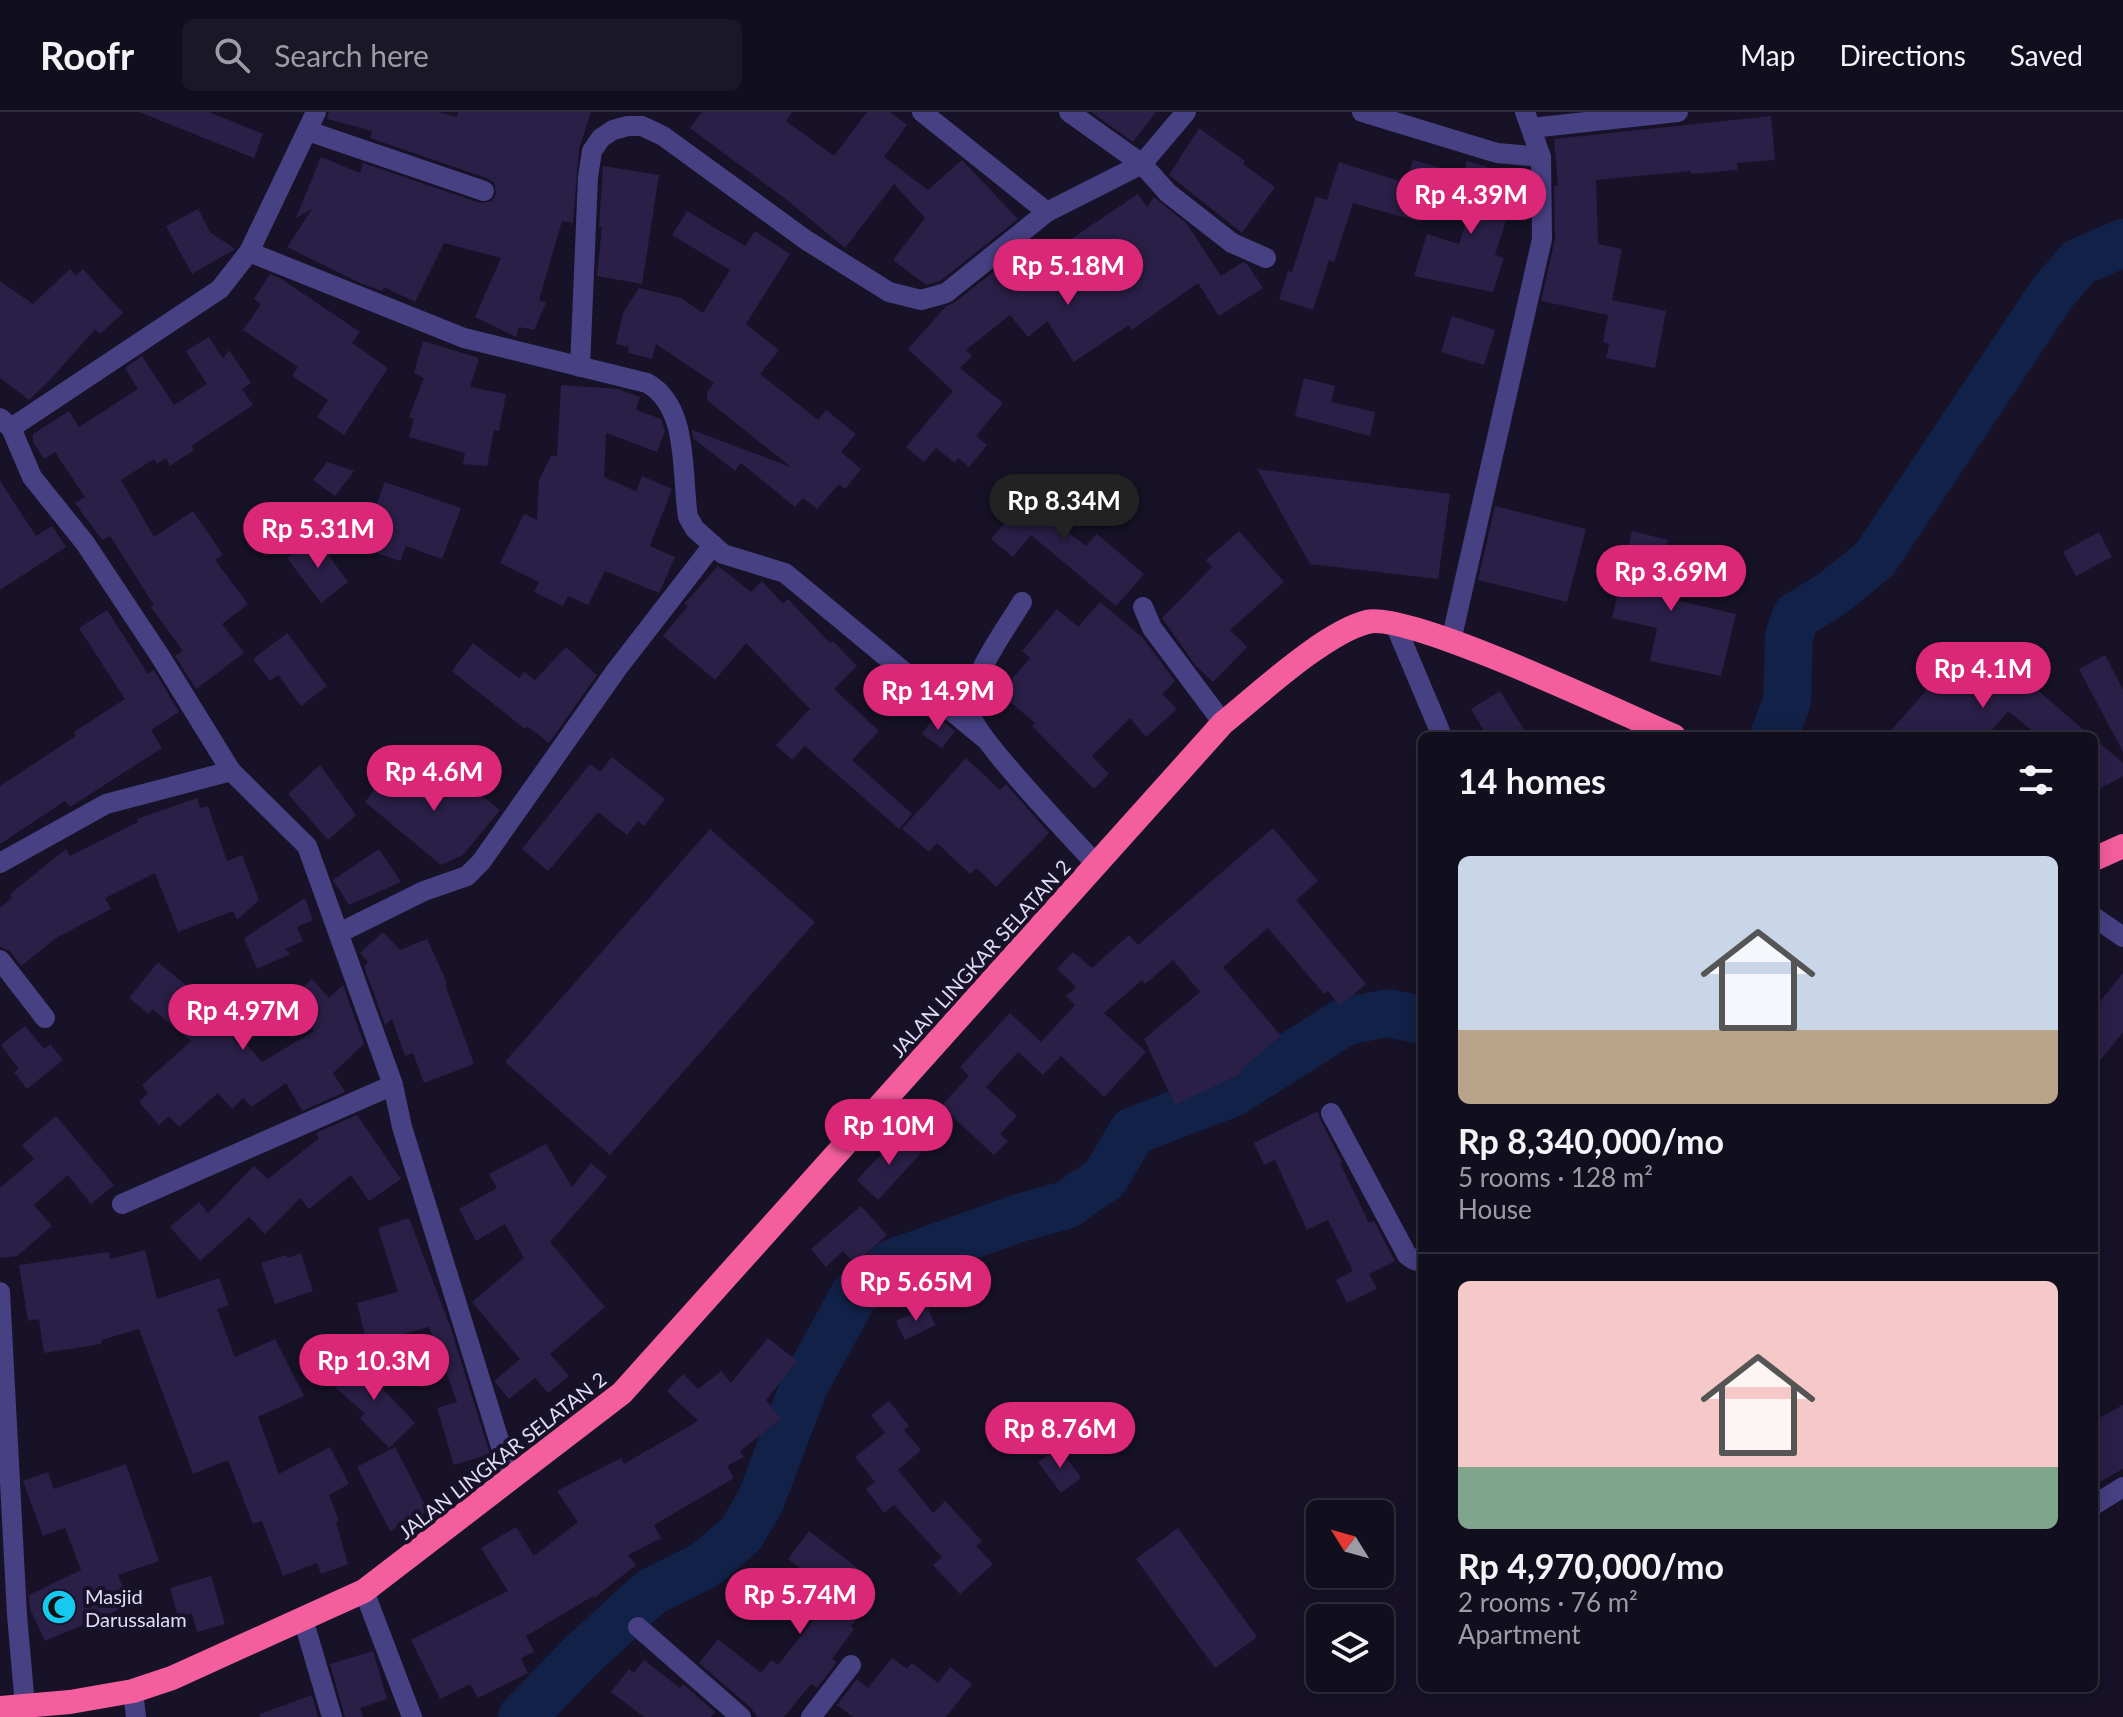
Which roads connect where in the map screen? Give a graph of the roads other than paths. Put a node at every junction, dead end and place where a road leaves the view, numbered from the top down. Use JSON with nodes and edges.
{"nodes":[{"id":1,"x":922,"y":112,"type":"edge"},
{"id":2,"x":1069,"y":112,"type":"edge"},
{"id":3,"x":1186,"y":112,"type":"edge"},
{"id":4,"x":1362,"y":112,"type":"edge"},
{"id":5,"x":1678,"y":112,"type":"edge"},
{"id":6,"x":1528,"y":120,"type":"edge"},
{"id":7,"x":312,"y":121,"type":"edge"},
{"id":8,"x":1541,"y":157,"type":"junction"},
{"id":9,"x":1142,"y":164,"type":"junction"},
{"id":10,"x":484,"y":191,"type":"dead end"},
{"id":11,"x":1047,"y":212,"type":"junction"},
{"id":12,"x":249,"y":252,"type":"junction"},
{"id":13,"x":1266,"y":258,"type":"dead end"},
{"id":14,"x":580,"y":367,"type":"junction"},
{"id":15,"x":5,"y":423,"type":"edge"},
{"id":16,"x":713,"y":545,"type":"junction"},
{"id":17,"x":1022,"y":602,"type":"dead end"},
{"id":18,"x":1143,"y":607,"type":"dead end"},
{"id":19,"x":1394,"y":622,"type":"junction"},
{"id":20,"x":1451,"y":641,"type":"junction"},
{"id":21,"x":1223,"y":723,"type":"junction"},
{"id":22,"x":1440,"y":732,"type":"edge"},
{"id":23,"x":1665,"y":732,"type":"edge"},
{"id":24,"x":984,"y":738,"type":"junction"},
{"id":25,"x":231,"y":771,"type":"junction"},
{"id":26,"x":2123,"y":846,"type":"edge"},
{"id":27,"x":2098,"y":857,"type":"edge"},
{"id":28,"x":0,"y":863,"type":"edge"},
{"id":29,"x":1096,"y":864,"type":"junction"},
{"id":30,"x":2098,"y":920,"type":"edge"},
{"id":31,"x":339,"y":933,"type":"junction"},
{"id":32,"x":2123,"y":937,"type":"edge"},
{"id":33,"x":0,"y":960,"type":"edge"},
{"id":34,"x":45,"y":1018,"type":"dead end"},
{"id":35,"x":393,"y":1085,"type":"junction"},
{"id":36,"x":1331,"y":1113,"type":"dead end"},
{"id":37,"x":122,"y":1204,"type":"dead end"},
{"id":38,"x":1418,"y":1261,"type":"edge"},
{"id":39,"x":0,"y":1292,"type":"edge"},
{"id":40,"x":511,"y":1479,"type":"junction"},
{"id":41,"x":2123,"y":1487,"type":"edge"},
{"id":42,"x":2098,"y":1503,"type":"edge"},
{"id":43,"x":364,"y":1591,"type":"junction"},
{"id":44,"x":303,"y":1619,"type":"junction"},
{"id":45,"x":638,"y":1627,"type":"dead end"},
{"id":46,"x":851,"y":1665,"type":"dead end"},
{"id":47,"x":133,"y":1691,"type":"junction"},
{"id":48,"x":25,"y":1706,"type":"junction"},
{"id":49,"x":0,"y":1708,"type":"edge"},
{"id":50,"x":70,"y":1709,"type":"edge"},
{"id":51,"x":735,"y":1716,"type":"edge"},
{"id":52,"x":136,"y":1717,"type":"edge"},
{"id":53,"x":332,"y":1717,"type":"edge"},
{"id":54,"x":412,"y":1717,"type":"edge"},
{"id":55,"x":811,"y":1717,"type":"edge"}],
"edges":[{"from":1,"to":11,"type":"street"},
{"from":2,"to":9,"type":"street"},
{"from":3,"to":9,"type":"street"},
{"from":4,"to":8,"type":"street"},
{"from":5,"to":6,"type":"street"},
{"from":6,"to":8,"type":"street"},
{"from":7,"to":10,"type":"street"},
{"from":7,"to":12,"type":"street"},
{"from":8,"to":20,"type":"street"},
{"from":9,"to":11,"type":"street"},
{"from":9,"to":13,"type":"street"},
{"from":11,"to":14,"type":"street"},
{"from":12,"to":14,"type":"street"},
{"from":12,"to":15,"type":"street"},
{"from":14,"to":16,"type":"street"},
{"from":15,"to":25,"type":"street"},
{"from":16,"to":24,"type":"street"},
{"from":16,"to":31,"type":"street"},
{"from":17,"to":24,"type":"street"},
{"from":18,"to":21,"type":"street"},
{"from":19,"to":20,"type":"highway","name":"JALAN LINGKAR SELATAN 2"},
{"from":19,"to":21,"type":"highway","name":"JALAN LINGKAR SELATAN 2"},
{"from":19,"to":22,"type":"street"},
{"from":20,"to":23,"type":"highway","name":"JALAN LINGKAR SELATAN 2"},
{"from":21,"to":29,"type":"highway","name":"JALAN LINGKAR SELATAN 2"},
{"from":24,"to":29,"type":"street"},
{"from":25,"to":28,"type":"street"},
{"from":25,"to":31,"type":"street"},
{"from":26,"to":27,"type":"highway"},
{"from":29,"to":40,"type":"highway","name":"JALAN LINGKAR SELATAN 2"},
{"from":30,"to":32,"type":"street"},
{"from":31,"to":35,"type":"street"},
{"from":33,"to":34,"type":"street"},
{"from":35,"to":37,"type":"street"},
{"from":35,"to":40,"type":"street"},
{"from":36,"to":38,"type":"street"},
{"from":39,"to":48,"type":"street"},
{"from":40,"to":43,"type":"highway","name":"JALAN LINGKAR SELATAN 2"},
{"from":41,"to":42,"type":"street"},
{"from":43,"to":44,"type":"highway","name":"JALAN LINGKAR SELATAN 2"},
{"from":43,"to":54,"type":"street"},
{"from":44,"to":47,"type":"highway","name":"JALAN LINGKAR SELATAN 2"},
{"from":44,"to":53,"type":"street"},
{"from":45,"to":51,"type":"street"},
{"from":46,"to":55,"type":"street"},
{"from":47,"to":50,"type":"highway","name":"JALAN LINGKAR SELATAN 2"},
{"from":47,"to":52,"type":"street"},
{"from":48,"to":49,"type":"highway","name":"JALAN LINGKAR SELATAN 2"},
{"from":48,"to":50,"type":"highway","name":"JALAN LINGKAR SELATAN 2"}]}
